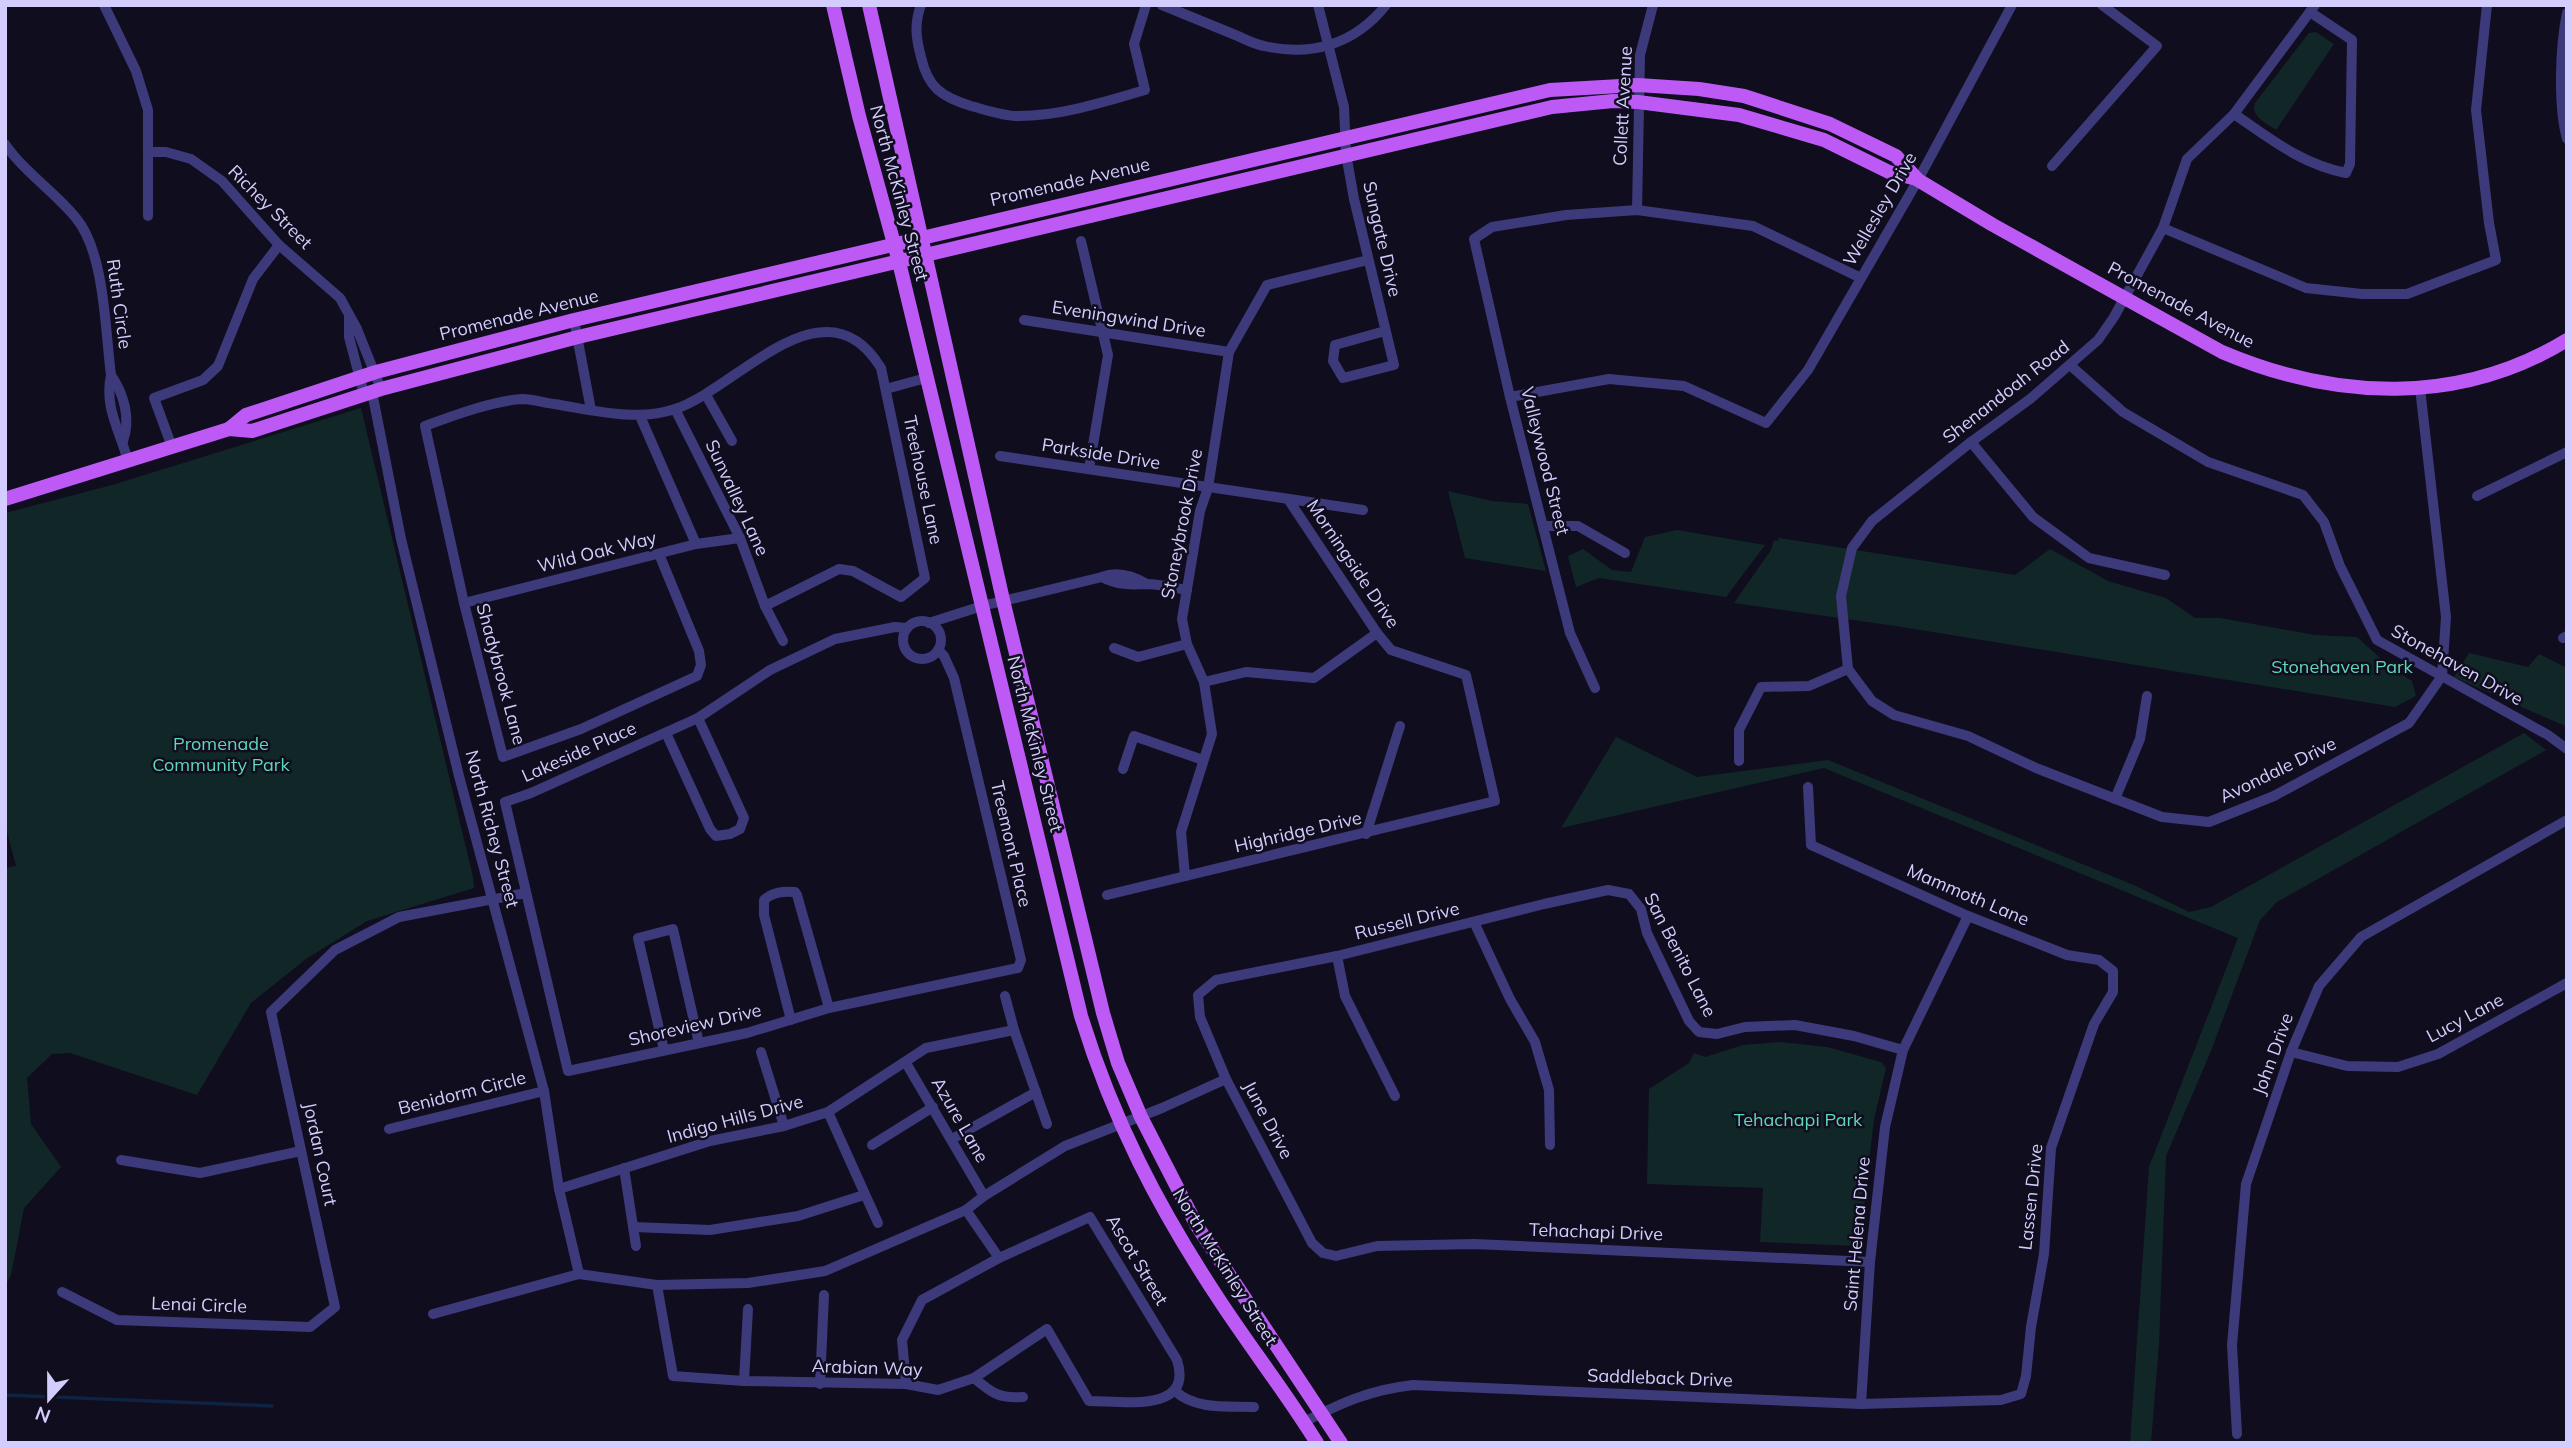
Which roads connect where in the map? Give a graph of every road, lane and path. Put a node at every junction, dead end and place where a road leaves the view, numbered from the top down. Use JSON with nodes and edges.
{"nodes":[{"id":1,"x":104,"y":5,"type":"edge"},
{"id":2,"x":833,"y":5,"type":"edge"},
{"id":3,"x":869,"y":5,"type":"edge"},
{"id":4,"x":921,"y":5,"type":"edge"},
{"id":5,"x":1146,"y":5,"type":"edge"},
{"id":6,"x":1162,"y":5,"type":"edge"},
{"id":7,"x":1318,"y":5,"type":"edge"},
{"id":8,"x":1386,"y":5,"type":"edge"},
{"id":9,"x":1653,"y":5,"type":"edge"},
{"id":10,"x":2012,"y":5,"type":"edge"},
{"id":11,"x":2102,"y":5,"type":"edge"},
{"id":12,"x":2487,"y":5,"type":"edge"},
{"id":13,"x":2313,"y":8,"type":"edge"},
{"id":14,"x":2567,"y":13,"type":"edge"},
{"id":15,"x":1328,"y":47,"type":"junction"},
{"id":16,"x":1638,"y":85,"type":"junction"},
{"id":17,"x":1638,"y":102,"type":"junction"},
{"id":18,"x":2234,"y":114,"type":"junction"},
{"id":19,"x":1347,"y":136,"type":"junction"},
{"id":20,"x":2567,"y":139,"type":"edge"},
{"id":21,"x":5,"y":144,"type":"edge"},
{"id":22,"x":148,"y":152,"type":"junction"},
{"id":23,"x":1346,"y":154,"type":"junction"},
{"id":24,"x":2052,"y":166,"type":"dead end"},
{"id":25,"x":1918,"y":180,"type":"junction"},
{"id":26,"x":1637,"y":210,"type":"junction"},
{"id":27,"x":148,"y":216,"type":"dead end"},
{"id":28,"x":2163,"y":228,"type":"junction"},
{"id":29,"x":921,"y":238,"type":"junction"},
{"id":30,"x":1081,"y":241,"type":"dead end"},
{"id":31,"x":279,"y":245,"type":"junction"},
{"id":32,"x":895,"y":245,"type":"junction"},
{"id":33,"x":924,"y":254,"type":"junction"},
{"id":34,"x":1368,"y":260,"type":"junction"},
{"id":35,"x":900,"y":262,"type":"junction"},
{"id":36,"x":1861,"y":278,"type":"junction"},
{"id":37,"x":2125,"y":298,"type":"junction"},
{"id":38,"x":349,"y":317,"type":"junction"},
{"id":39,"x":574,"y":320,"type":"junction"},
{"id":40,"x":1024,"y":320,"type":"dead end"},
{"id":41,"x":1385,"y":331,"type":"junction"},
{"id":42,"x":1104,"y":333,"type":"junction"},
{"id":43,"x":578,"y":337,"type":"junction"},
{"id":44,"x":2567,"y":340,"type":"edge"},
{"id":45,"x":1229,"y":352,"type":"junction"},
{"id":46,"x":2071,"y":366,"type":"junction"},
{"id":47,"x":376,"y":372,"type":"junction"},
{"id":48,"x":926,"y":377,"type":"junction"},
{"id":49,"x":359,"y":378,"type":"junction"},
{"id":50,"x":2420,"y":388,"type":"junction"},
{"id":51,"x":886,"y":389,"type":"junction"},
{"id":52,"x":372,"y":392,"type":"junction"},
{"id":53,"x":706,"y":395,"type":"junction"},
{"id":54,"x":1510,"y":397,"type":"junction"},
{"id":55,"x":675,"y":409,"type":"junction"},
{"id":56,"x":591,"y":410,"type":"junction"},
{"id":57,"x":640,"y":416,"type":"junction"},
{"id":58,"x":229,"y":429,"type":"junction"},
{"id":59,"x":732,"y":441,"type":"dead end"},
{"id":60,"x":1971,"y":442,"type":"junction"},
{"id":61,"x":172,"y":447,"type":"junction"},
{"id":62,"x":2567,"y":452,"type":"edge"},
{"id":63,"x":1000,"y":456,"type":"dead end"},
{"id":64,"x":128,"y":461,"type":"junction"},
{"id":65,"x":1089,"y":470,"type":"junction"},
{"id":66,"x":435,"y":478,"type":"joint"},
{"id":67,"x":1208,"y":488,"type":"junction"},
{"id":68,"x":2477,"y":496,"type":"dead end"},
{"id":69,"x":5,"y":499,"type":"edge"},
{"id":70,"x":1288,"y":499,"type":"junction"},
{"id":71,"x":1363,"y":510,"type":"dead end"},
{"id":72,"x":1543,"y":526,"type":"junction"},
{"id":73,"x":740,"y":538,"type":"junction"},
{"id":74,"x":696,"y":544,"type":"junction"},
{"id":75,"x":1625,"y":553,"type":"dead end"},
{"id":76,"x":659,"y":554,"type":"junction"},
{"id":77,"x":2165,"y":575,"type":"dead end"},
{"id":78,"x":1187,"y":590,"type":"junction"},
{"id":79,"x":1003,"y":600,"type":"junction"},
{"id":80,"x":464,"y":604,"type":"junction"},
{"id":81,"x":765,"y":606,"type":"junction"},
{"id":82,"x":982,"y":606,"type":"junction"},
{"id":83,"x":929,"y":623,"type":"junction"},
{"id":84,"x":907,"y":628,"type":"junction"},
{"id":85,"x":1377,"y":633,"type":"junction"},
{"id":86,"x":783,"y":641,"type":"dead end"},
{"id":87,"x":1187,"y":644,"type":"junction"},
{"id":88,"x":1114,"y":648,"type":"dead end"},
{"id":89,"x":938,"y":650,"type":"junction"},
{"id":90,"x":1848,"y":668,"type":"junction"},
{"id":91,"x":2442,"y":676,"type":"junction"},
{"id":92,"x":1203,"y":682,"type":"junction"},
{"id":93,"x":1595,"y":688,"type":"dead end"},
{"id":94,"x":2147,"y":695,"type":"dead end"},
{"id":95,"x":698,"y":718,"type":"junction"},
{"id":96,"x":1400,"y":726,"type":"dead end"},
{"id":97,"x":666,"y":733,"type":"junction"},
{"id":98,"x":2567,"y":749,"type":"edge"},
{"id":99,"x":1203,"y":760,"type":"junction"},
{"id":100,"x":1739,"y":761,"type":"dead end"},
{"id":101,"x":1123,"y":769,"type":"dead end"},
{"id":102,"x":1808,"y":787,"type":"dead end"},
{"id":103,"x":2115,"y":799,"type":"junction"},
{"id":104,"x":1495,"y":801,"type":"joint"},
{"id":105,"x":2567,"y":820,"type":"edge"},
{"id":106,"x":1366,"y":834,"type":"junction"},
{"id":107,"x":1185,"y":876,"type":"junction"},
{"id":108,"x":526,"y":892,"type":"junction"},
{"id":109,"x":1629,"y":894,"type":"joint"},
{"id":110,"x":1107,"y":895,"type":"dead end"},
{"id":111,"x":492,"y":899,"type":"junction"},
{"id":112,"x":1968,"y":916,"type":"junction"},
{"id":113,"x":1474,"y":922,"type":"junction"},
{"id":114,"x":1337,"y":956,"type":"junction"},
{"id":115,"x":2113,"y":971,"type":"joint"},
{"id":116,"x":2567,"y":984,"type":"edge"},
{"id":117,"x":937,"y":985,"type":"joint"},
{"id":118,"x":1198,"y":995,"type":"joint"},
{"id":119,"x":1005,"y":996,"type":"dead end"},
{"id":120,"x":829,"y":1008,"type":"junction"},
{"id":121,"x":791,"y":1020,"type":"junction"},
{"id":122,"x":1014,"y":1030,"type":"junction"},
{"id":123,"x":699,"y":1043,"type":"junction"},
{"id":124,"x":664,"y":1050,"type":"junction"},
{"id":125,"x":1903,"y":1050,"type":"junction"},
{"id":126,"x":761,"y":1052,"type":"dead end"},
{"id":127,"x":2291,"y":1052,"type":"junction"},
{"id":128,"x":906,"y":1063,"type":"junction"},
{"id":129,"x":1226,"y":1079,"type":"junction"},
{"id":130,"x":544,"y":1091,"type":"junction"},
{"id":131,"x":1036,"y":1092,"type":"junction"},
{"id":132,"x":1395,"y":1096,"type":"dead end"},
{"id":133,"x":933,"y":1107,"type":"junction"},
{"id":134,"x":828,"y":1112,"type":"junction"},
{"id":135,"x":1141,"y":1117,"type":"junction"},
{"id":136,"x":1046,"y":1124,"type":"dead end"},
{"id":137,"x":1121,"y":1125,"type":"junction"},
{"id":138,"x":784,"y":1126,"type":"junction"},
{"id":139,"x":389,"y":1129,"type":"dead end"},
{"id":140,"x":952,"y":1139,"type":"junction"},
{"id":141,"x":872,"y":1145,"type":"dead end"},
{"id":142,"x":1550,"y":1145,"type":"dead end"},
{"id":143,"x":301,"y":1151,"type":"junction"},
{"id":144,"x":121,"y":1160,"type":"dead end"},
{"id":145,"x":624,"y":1168,"type":"junction"},
{"id":146,"x":559,"y":1189,"type":"junction"},
{"id":147,"x":864,"y":1195,"type":"junction"},
{"id":148,"x":984,"y":1196,"type":"junction"},
{"id":149,"x":965,"y":1210,"type":"junction"},
{"id":150,"x":878,"y":1223,"type":"dead end"},
{"id":151,"x":633,"y":1227,"type":"junction"},
{"id":152,"x":636,"y":1246,"type":"dead end"},
{"id":153,"x":1323,"y":1253,"type":"joint"},
{"id":154,"x":999,"y":1258,"type":"junction"},
{"id":155,"x":1870,"y":1262,"type":"junction"},
{"id":156,"x":579,"y":1274,"type":"junction"},
{"id":157,"x":657,"y":1285,"type":"junction"},
{"id":158,"x":62,"y":1292,"type":"dead end"},
{"id":159,"x":824,"y":1296,"type":"dead end"},
{"id":160,"x":334,"y":1307,"type":"joint"},
{"id":161,"x":748,"y":1308,"type":"dead end"},
{"id":162,"x":433,"y":1314,"type":"dead end"},
{"id":163,"x":974,"y":1378,"type":"junction"},
{"id":164,"x":744,"y":1381,"type":"junction"},
{"id":165,"x":820,"y":1384,"type":"junction"},
{"id":166,"x":906,"y":1384,"type":"junction"},
{"id":167,"x":1175,"y":1391,"type":"junction"},
{"id":168,"x":2021,"y":1395,"type":"joint"},
{"id":169,"x":1023,"y":1397,"type":"dead end"},
{"id":170,"x":1861,"y":1404,"type":"junction"},
{"id":171,"x":1254,"y":1407,"type":"dead end"},
{"id":172,"x":1320,"y":1414,"type":"junction"},
{"id":173,"x":1304,"y":1422,"type":"junction"},
{"id":174,"x":2237,"y":1434,"type":"dead end"},
{"id":175,"x":1317,"y":1443,"type":"edge"},
{"id":176,"x":1341,"y":1443,"type":"edge"}],
"edges":[{"from":1,"to":22,"type":"street"},
{"from":2,"to":32,"type":"main road","name":"North McKinley Street"},
{"from":3,"to":29,"type":"main road","name":"North McKinley Street"},
{"from":4,"to":5,"type":"street"},
{"from":6,"to":15,"type":"street"},
{"from":7,"to":15,"type":"street","name":"Sungate Drive"},
{"from":8,"to":15,"type":"street"},
{"from":9,"to":16,"type":"street","name":"Collett Avenue"},
{"from":10,"to":25,"type":"street","name":"Wellesley Drive"},
{"from":11,"to":24,"type":"street"},
{"from":12,"to":28,"type":"street"},
{"from":13,"to":18,"type":"street","name":"Shenandoah Road"},
{"from":13,"to":18,"type":"street"},
{"from":14,"to":20,"type":"street"},
{"from":15,"to":19,"type":"street","name":"Sungate Drive"},
{"from":16,"to":17,"type":"street","name":"Collett Avenue"},
{"from":16,"to":19,"type":"main road","name":"Promenade Avenue"},
{"from":16,"to":25,"type":"main road","name":"Promenade Avenue"},
{"from":17,"to":23,"type":"main road","name":"Promenade Avenue"},
{"from":17,"to":25,"type":"main road","name":"Promenade Avenue"},
{"from":17,"to":26,"type":"street","name":"Collett Avenue"},
{"from":18,"to":28,"type":"street","name":"Shenandoah Road"},
{"from":19,"to":23,"type":"street","name":"Sungate Drive"},
{"from":19,"to":29,"type":"main road","name":"Promenade Avenue"},
{"from":21,"to":64,"type":"street","name":"Ruth Circle"},
{"from":22,"to":27,"type":"street"},
{"from":22,"to":31,"type":"street","name":"Richey Street"},
{"from":23,"to":33,"type":"main road","name":"Promenade Avenue"},
{"from":23,"to":34,"type":"street","name":"Sungate Drive"},
{"from":25,"to":36,"type":"street","name":"Wellesley Drive"},
{"from":25,"to":37,"type":"main road","name":"Promenade Avenue"},
{"from":26,"to":36,"type":"street"},
{"from":26,"to":54,"type":"street","name":"Valleywood Street"},
{"from":28,"to":37,"type":"street","name":"Shenandoah Road"},
{"from":29,"to":32,"type":"main road","name":"Promenade Avenue"},
{"from":29,"to":33,"type":"main road","name":"North McKinley Street"},
{"from":30,"to":42,"type":"street"},
{"from":31,"to":38,"type":"street","name":"Richey Street"},
{"from":31,"to":61,"type":"street"},
{"from":32,"to":35,"type":"main road","name":"North McKinley Street"},
{"from":32,"to":39,"type":"main road","name":"Promenade Avenue"},
{"from":33,"to":35,"type":"main road","name":"Promenade Avenue"},
{"from":33,"to":79,"type":"main road","name":"North McKinley Street"},
{"from":34,"to":41,"type":"street","name":"Sungate Drive"},
{"from":34,"to":45,"type":"street","name":"Stoneybrook Drive"},
{"from":35,"to":43,"type":"main road","name":"Promenade Avenue"},
{"from":35,"to":48,"type":"main road","name":"North McKinley Street"},
{"from":36,"to":54,"type":"street","name":"Wellesley Drive"},
{"from":37,"to":46,"type":"street","name":"Shenandoah Road"},
{"from":37,"to":50,"type":"main road","name":"Promenade Avenue"},
{"from":38,"to":47,"type":"street","name":"Richey Street"},
{"from":38,"to":49,"type":"street","name":"Richey Street"},
{"from":39,"to":43,"type":"street"},
{"from":39,"to":47,"type":"main road","name":"Promenade Avenue"},
{"from":40,"to":42,"type":"street","name":"Eveningwind Drive"},
{"from":41,"to":41,"type":"street","name":"Sungate Drive"},
{"from":42,"to":45,"type":"street","name":"Eveningwind Drive"},
{"from":42,"to":65,"type":"street"},
{"from":43,"to":52,"type":"main road","name":"Promenade Avenue"},
{"from":43,"to":56,"type":"street"},
{"from":44,"to":50,"type":"main road","name":"Promenade Avenue"},
{"from":45,"to":67,"type":"street","name":"Stoneybrook Drive"},
{"from":46,"to":60,"type":"street","name":"Shenandoah Road"},
{"from":46,"to":91,"type":"street","name":"Stonehaven Drive"},
{"from":47,"to":49,"type":"main road","name":"Promenade Avenue"},
{"from":47,"to":52,"type":"street","name":"Richey Street"},
{"from":48,"to":51,"type":"street"},
{"from":48,"to":82,"type":"main road","name":"North McKinley Street"},
{"from":49,"to":52,"type":"street","name":"Richey Street"},
{"from":49,"to":58,"type":"main road","name":"Promenade Avenue"},
{"from":50,"to":91,"type":"street"},
{"from":51,"to":53,"type":"street","name":"Treehouse Lane"},
{"from":51,"to":81,"type":"street","name":"Treehouse Lane"},
{"from":52,"to":58,"type":"main road","name":"Promenade Avenue"},
{"from":52,"to":111,"type":"street","name":"North Richey Street"},
{"from":53,"to":55,"type":"street","name":"Treehouse Lane"},
{"from":53,"to":59,"type":"street"},
{"from":54,"to":72,"type":"street","name":"Valleywood Street"},
{"from":55,"to":57,"type":"street","name":"Treehouse Lane"},
{"from":55,"to":73,"type":"street","name":"Sunvalley Lane"},
{"from":56,"to":57,"type":"street","name":"Treehouse Lane"},
{"from":56,"to":66,"type":"street","name":"Treehouse Lane"},
{"from":57,"to":74,"type":"street"},
{"from":58,"to":61,"type":"main road","name":"Promenade Avenue"},
{"from":60,"to":77,"type":"street"},
{"from":60,"to":90,"type":"street","name":"Shenandoah Road"},
{"from":61,"to":64,"type":"main road","name":"Promenade Avenue"},
{"from":62,"to":68,"type":"street"},
{"from":63,"to":65,"type":"street","name":"Parkside Drive"},
{"from":64,"to":69,"type":"main road","name":"Promenade Avenue"},
{"from":65,"to":67,"type":"street","name":"Parkside Drive"},
{"from":66,"to":80,"type":"street","name":"Shadybrook Lane"},
{"from":67,"to":70,"type":"street","name":"Parkside Drive"},
{"from":67,"to":78,"type":"street","name":"Stoneybrook Drive"},
{"from":70,"to":71,"type":"street","name":"Parkside Drive"},
{"from":70,"to":85,"type":"street","name":"Morningside Drive"},
{"from":72,"to":75,"type":"street"},
{"from":72,"to":93,"type":"street","name":"Valleywood Street"},
{"from":73,"to":74,"type":"street","name":"Wild Oak Way"},
{"from":73,"to":81,"type":"street","name":"Sunvalley Lane"},
{"from":74,"to":76,"type":"street","name":"Wild Oak Way"},
{"from":76,"to":80,"type":"street","name":"Wild Oak Way"},
{"from":76,"to":80,"type":"street","name":"Shadybrook Lane"},
{"from":78,"to":79,"type":"street","name":"Lakeside Place"},
{"from":78,"to":87,"type":"street","name":"Stoneybrook Drive"},
{"from":79,"to":82,"type":"street","name":"Lakeside Place"},
{"from":79,"to":135,"type":"main road","name":"North McKinley Street"},
{"from":81,"to":86,"type":"street","name":"Sunvalley Lane"},
{"from":82,"to":83,"type":"street","name":"Lakeside Place"},
{"from":82,"to":137,"type":"main road","name":"North McKinley Street"},
{"from":83,"to":84,"type":"street","name":"Lakeside Place"},
{"from":83,"to":89,"type":"street"},
{"from":84,"to":89,"type":"street"},
{"from":84,"to":95,"type":"street","name":"Lakeside Place"},
{"from":85,"to":92,"type":"street"},
{"from":85,"to":104,"type":"street","name":"Morningside Drive"},
{"from":87,"to":88,"type":"street"},
{"from":87,"to":92,"type":"street","name":"Stoneybrook Drive"},
{"from":89,"to":117,"type":"street","name":"Treemont Place"},
{"from":90,"to":100,"type":"street"},
{"from":90,"to":103,"type":"street","name":"Avondale Drive"},
{"from":91,"to":98,"type":"street","name":"Stonehaven Drive"},
{"from":91,"to":103,"type":"street","name":"Avondale Drive"},
{"from":92,"to":99,"type":"street","name":"Stoneybrook Drive"},
{"from":94,"to":103,"type":"street"},
{"from":95,"to":97,"type":"street","name":"Lakeside Place"},
{"from":95,"to":97,"type":"street"},
{"from":96,"to":106,"type":"street"},
{"from":97,"to":108,"type":"street","name":"Lakeside Place"},
{"from":99,"to":101,"type":"street"},
{"from":99,"to":107,"type":"street","name":"Stoneybrook Drive"},
{"from":102,"to":112,"type":"street","name":"Mammoth Lane"},
{"from":104,"to":106,"type":"street","name":"Highridge Drive"},
{"from":105,"to":127,"type":"street","name":"John Drive"},
{"from":106,"to":107,"type":"street","name":"Highridge Drive"},
{"from":107,"to":110,"type":"street","name":"Highridge Drive"},
{"from":108,"to":111,"type":"street"},
{"from":108,"to":124,"type":"street","name":"Shoreview Drive"},
{"from":109,"to":113,"type":"street","name":"Russell Drive"},
{"from":109,"to":125,"type":"street","name":"San Benito Lane"},
{"from":111,"to":130,"type":"street","name":"North Richey Street"},
{"from":111,"to":143,"type":"street","name":"Jordan Court"},
{"from":112,"to":115,"type":"street","name":"Mammoth Lane"},
{"from":112,"to":125,"type":"street","name":"Saint Helena Drive"},
{"from":113,"to":114,"type":"street","name":"Russell Drive"},
{"from":113,"to":142,"type":"street"},
{"from":114,"to":118,"type":"street","name":"Russell Drive"},
{"from":114,"to":132,"type":"street"},
{"from":115,"to":168,"type":"street","name":"Lassen Drive"},
{"from":116,"to":127,"type":"street","name":"Lucy Lane"},
{"from":117,"to":120,"type":"street","name":"Shoreview Drive"},
{"from":118,"to":129,"type":"street","name":"June Drive"},
{"from":119,"to":122,"type":"street"},
{"from":120,"to":121,"type":"street","name":"Shoreview Drive"},
{"from":120,"to":121,"type":"street"},
{"from":121,"to":123,"type":"street","name":"Shoreview Drive"},
{"from":122,"to":128,"type":"street","name":"Indigo Hills Drive"},
{"from":122,"to":131,"type":"street"},
{"from":123,"to":124,"type":"street","name":"Shoreview Drive"},
{"from":123,"to":124,"type":"street"},
{"from":125,"to":155,"type":"street","name":"Saint Helena Drive"},
{"from":126,"to":138,"type":"street"},
{"from":127,"to":174,"type":"street","name":"John Drive"},
{"from":128,"to":133,"type":"street","name":"Azure Lane"},
{"from":128,"to":134,"type":"street","name":"Indigo Hills Drive"},
{"from":129,"to":135,"type":"street"},
{"from":129,"to":153,"type":"street","name":"June Drive"},
{"from":130,"to":139,"type":"street","name":"Benidorm Circle"},
{"from":130,"to":146,"type":"street","name":"North Richey Street"},
{"from":131,"to":136,"type":"street"},
{"from":131,"to":140,"type":"street"},
{"from":133,"to":140,"type":"street","name":"Azure Lane"},
{"from":133,"to":141,"type":"street"},
{"from":134,"to":138,"type":"street","name":"Indigo Hills Drive"},
{"from":134,"to":147,"type":"street"},
{"from":135,"to":137,"type":"street"},
{"from":135,"to":172,"type":"main road","name":"North McKinley Street"},
{"from":137,"to":148,"type":"street"},
{"from":137,"to":173,"type":"main road","name":"North McKinley Street"},
{"from":138,"to":145,"type":"street","name":"Indigo Hills Drive"},
{"from":140,"to":148,"type":"street","name":"Azure Lane"},
{"from":143,"to":144,"type":"street"},
{"from":143,"to":160,"type":"street","name":"Jordan Court"},
{"from":145,"to":146,"type":"street","name":"Indigo Hills Drive"},
{"from":145,"to":151,"type":"street"},
{"from":146,"to":156,"type":"street","name":"North Richey Street"},
{"from":147,"to":150,"type":"street"},
{"from":147,"to":151,"type":"street"},
{"from":148,"to":149,"type":"street"},
{"from":149,"to":154,"type":"street"},
{"from":149,"to":157,"type":"street"},
{"from":151,"to":152,"type":"street"},
{"from":153,"to":155,"type":"street","name":"Tehachapi Drive"},
{"from":154,"to":166,"type":"street"},
{"from":154,"to":167,"type":"street","name":"Ascot Street"},
{"from":155,"to":170,"type":"street","name":"Saint Helena Drive"},
{"from":156,"to":157,"type":"street"},
{"from":156,"to":162,"type":"street"},
{"from":157,"to":164,"type":"street","name":"Arabian Way"},
{"from":158,"to":160,"type":"street","name":"Lenai Circle"},
{"from":159,"to":165,"type":"street"},
{"from":161,"to":164,"type":"street"},
{"from":163,"to":166,"type":"street","name":"Arabian Way"},
{"from":163,"to":167,"type":"street","name":"Arabian Way"},
{"from":163,"to":169,"type":"street"},
{"from":164,"to":165,"type":"street","name":"Arabian Way"},
{"from":165,"to":166,"type":"street","name":"Arabian Way"},
{"from":167,"to":171,"type":"street"},
{"from":168,"to":170,"type":"street","name":"Saddleback Drive"},
{"from":170,"to":172,"type":"street","name":"Saddleback Drive"},
{"from":172,"to":173,"type":"street","name":"Saddleback Drive"},
{"from":172,"to":176,"type":"main road","name":"North McKinley Street"},
{"from":173,"to":175,"type":"main road","name":"North McKinley Street"}]}
